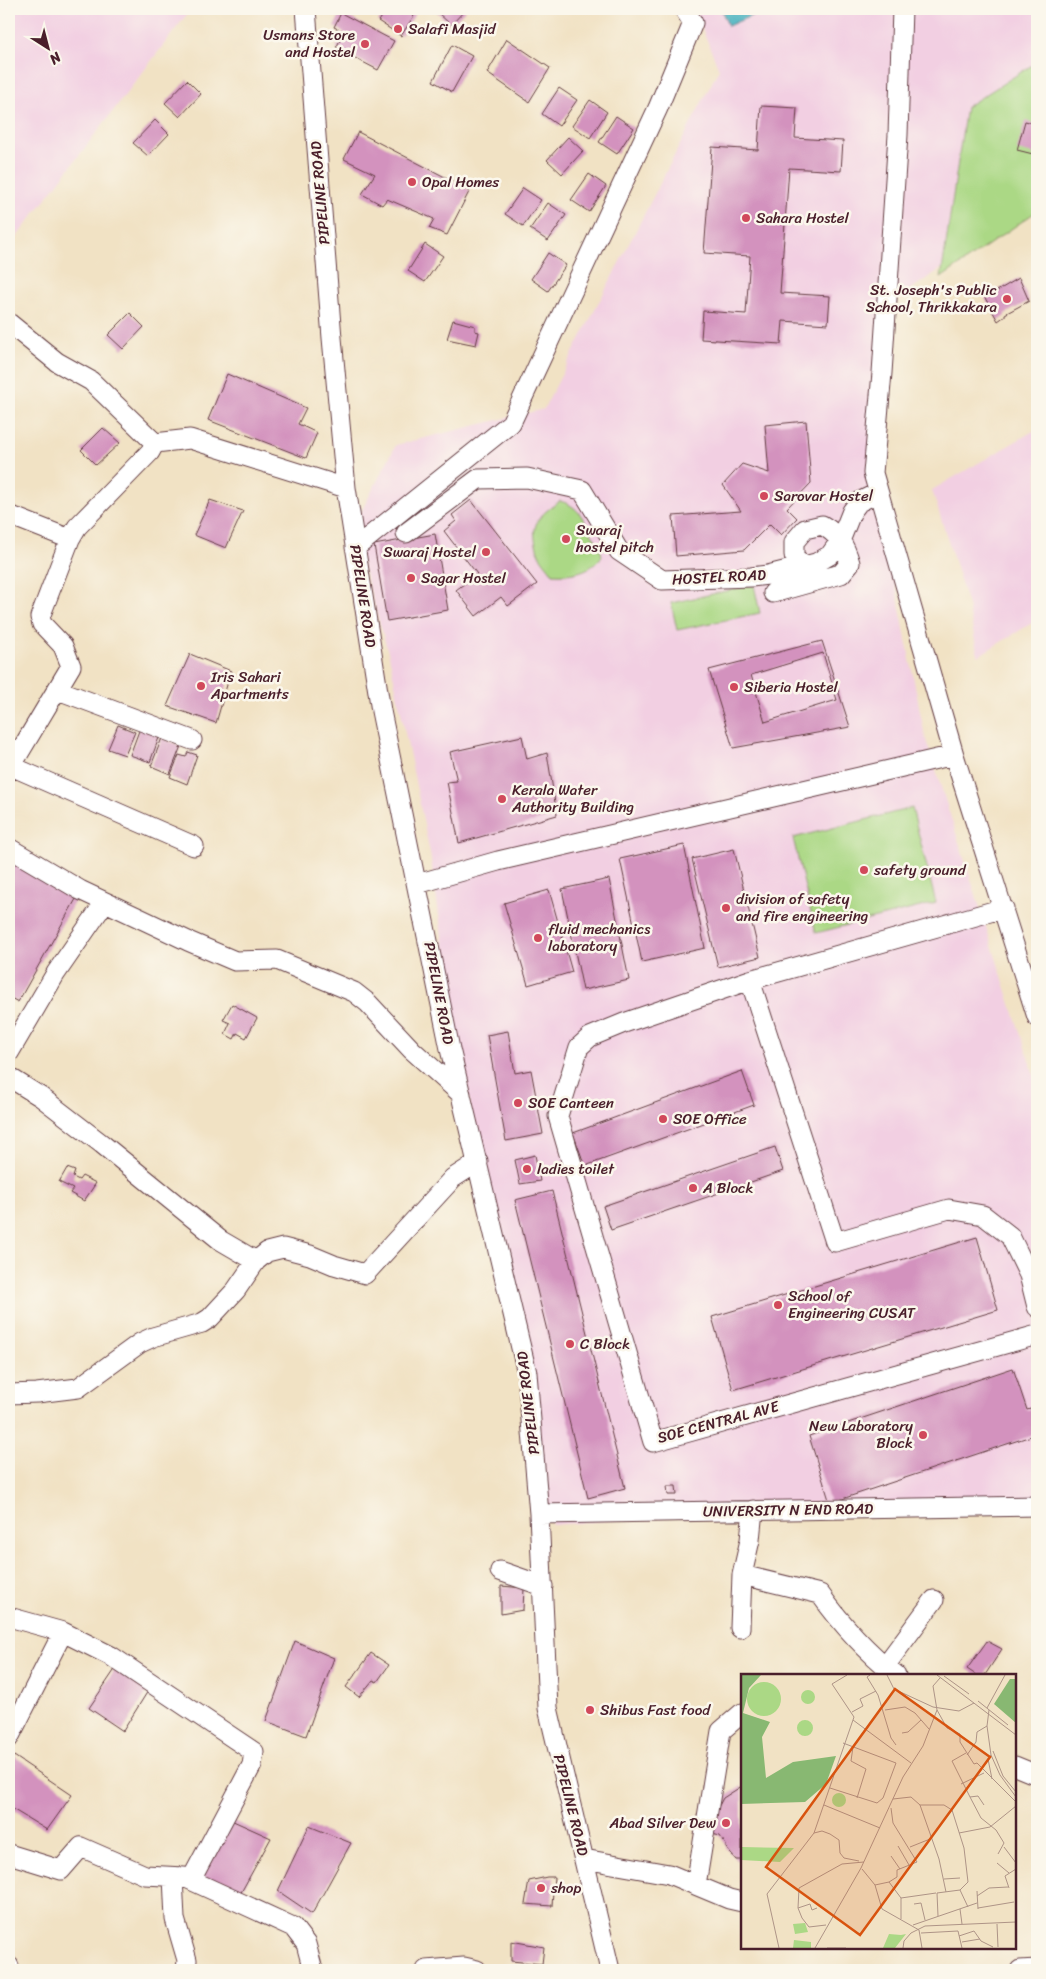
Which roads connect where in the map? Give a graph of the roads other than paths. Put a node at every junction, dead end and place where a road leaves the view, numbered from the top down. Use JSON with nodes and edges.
{"nodes":[{"id":1,"x":306,"y":9,"type":"edge"},
{"id":2,"x":684,"y":9,"type":"edge"},
{"id":3,"x":902,"y":9,"type":"edge"},
{"id":4,"x":9,"y":324,"type":"edge"},
{"id":5,"x":155,"y":442,"type":"junction"},
{"id":6,"x":346,"y":488,"type":"junction"},
{"id":7,"x":877,"y":493,"type":"junction"},
{"id":8,"x":9,"y":515,"type":"edge"},
{"id":9,"x":406,"y":532,"type":"dead end"},
{"id":10,"x":70,"y":539,"type":"junction"},
{"id":11,"x":840,"y":541,"type":"junction"},
{"id":12,"x":355,"y":548,"type":"junction"},
{"id":13,"x":802,"y":566,"type":"junction"},
{"id":14,"x":773,"y":593,"type":"dead end"},
{"id":15,"x":58,"y":690,"type":"junction"},
{"id":16,"x":192,"y":740,"type":"dead end"},
{"id":17,"x":954,"y":755,"type":"junction"},
{"id":18,"x":10,"y":768,"type":"edge"},
{"id":19,"x":194,"y":846,"type":"dead end"},
{"id":20,"x":9,"y":848,"type":"edge"},
{"id":21,"x":418,"y":884,"type":"junction"},
{"id":22,"x":105,"y":902,"type":"junction"},
{"id":23,"x":1004,"y":908,"type":"junction"},
{"id":24,"x":750,"y":980,"type":"junction"},
{"id":25,"x":1037,"y":1017,"type":"edge"},
{"id":26,"x":9,"y":1053,"type":"edge"},
{"id":27,"x":9,"y":1077,"type":"edge"},
{"id":28,"x":461,"y":1094,"type":"junction"},
{"id":29,"x":478,"y":1162,"type":"junction"},
{"id":30,"x":251,"y":1268,"type":"junction"},
{"id":31,"x":1037,"y":1307,"type":"edge"},
{"id":32,"x":1037,"y":1335,"type":"edge"},
{"id":33,"x":9,"y":1394,"type":"edge"},
{"id":34,"x":1037,"y":1506,"type":"edge"},
{"id":35,"x":753,"y":1510,"type":"junction"},
{"id":36,"x":539,"y":1514,"type":"junction"},
{"id":37,"x":500,"y":1571,"type":"dead end"},
{"id":38,"x":742,"y":1575,"type":"junction"},
{"id":39,"x":543,"y":1586,"type":"junction"},
{"id":40,"x":934,"y":1600,"type":"dead end"},
{"id":41,"x":9,"y":1617,"type":"edge"},
{"id":42,"x":740,"y":1628,"type":"dead end"},
{"id":43,"x":63,"y":1632,"type":"junction"},
{"id":44,"x":891,"y":1671,"type":"edge"},
{"id":45,"x":741,"y":1714,"type":"edge"},
{"id":46,"x":9,"y":1738,"type":"edge"},
{"id":47,"x":9,"y":1854,"type":"edge"},
{"id":48,"x":584,"y":1859,"type":"junction"},
{"id":49,"x":182,"y":1878,"type":"junction"},
{"id":50,"x":696,"y":1885,"type":"junction"},
{"id":51,"x":741,"y":1902,"type":"edge"},
{"id":52,"x":9,"y":1966,"type":"edge"},
{"id":53,"x":1037,"y":1969,"type":"edge"},
{"id":54,"x":10,"y":1970,"type":"edge"},
{"id":55,"x":186,"y":1970,"type":"edge"},
{"id":56,"x":313,"y":1970,"type":"edge"},
{"id":57,"x":426,"y":1970,"type":"edge"},
{"id":58,"x":477,"y":1970,"type":"edge"},
{"id":59,"x":610,"y":1970,"type":"edge"},
{"id":60,"x":1020,"y":1970,"type":"edge"}],
"edges":[{"from":1,"to":6,"type":"street","name":"PIPELINE ROAD"},
{"from":2,"to":12,"type":"street"},
{"from":3,"to":7,"type":"street"},
{"from":4,"to":5,"type":"street"},
{"from":5,"to":6,"type":"street"},
{"from":5,"to":10,"type":"street"},
{"from":6,"to":12,"type":"street","name":"PIPELINE ROAD"},
{"from":7,"to":11,"type":"street","name":"HOSTEL ROAD"},
{"from":7,"to":17,"type":"street"},
{"from":8,"to":10,"type":"street"},
{"from":9,"to":13,"type":"street","name":"HOSTEL ROAD"},
{"from":10,"to":15,"type":"street"},
{"from":11,"to":13,"type":"street","name":"HOSTEL ROAD"},
{"from":11,"to":13,"type":"street"},
{"from":11,"to":14,"type":"street"},
{"from":12,"to":21,"type":"street","name":"PIPELINE ROAD"},
{"from":15,"to":16,"type":"street"},
{"from":15,"to":18,"type":"street"},
{"from":17,"to":21,"type":"street"},
{"from":17,"to":23,"type":"street"},
{"from":18,"to":19,"type":"street"},
{"from":20,"to":22,"type":"street"},
{"from":21,"to":28,"type":"street","name":"PIPELINE ROAD"},
{"from":22,"to":26,"type":"street"},
{"from":22,"to":28,"type":"street"},
{"from":23,"to":24,"type":"street"},
{"from":23,"to":25,"type":"street"},
{"from":24,"to":31,"type":"street"},
{"from":24,"to":32,"type":"street","name":"SOE CENTRAL AVE"},
{"from":27,"to":30,"type":"street"},
{"from":28,"to":29,"type":"street","name":"PIPELINE ROAD"},
{"from":29,"to":30,"type":"street"},
{"from":29,"to":36,"type":"street","name":"PIPELINE ROAD"},
{"from":30,"to":33,"type":"street"},
{"from":34,"to":35,"type":"street","name":"UNIVERSITY N END ROAD"},
{"from":35,"to":36,"type":"street","name":"UNIVERSITY N END ROAD"},
{"from":35,"to":38,"type":"street"},
{"from":36,"to":39,"type":"street","name":"PIPELINE ROAD"},
{"from":37,"to":39,"type":"street"},
{"from":38,"to":42,"type":"street"},
{"from":38,"to":44,"type":"street"},
{"from":39,"to":48,"type":"street","name":"PIPELINE ROAD"},
{"from":40,"to":44,"type":"street"},
{"from":41,"to":43,"type":"street"},
{"from":43,"to":46,"type":"street"},
{"from":43,"to":49,"type":"street"},
{"from":45,"to":50,"type":"street"},
{"from":47,"to":49,"type":"street"},
{"from":48,"to":50,"type":"street"},
{"from":48,"to":59,"type":"street","name":"PIPELINE ROAD"},
{"from":49,"to":55,"type":"street"},
{"from":49,"to":56,"type":"street"},
{"from":50,"to":51,"type":"street"},
{"from":52,"to":54,"type":"street"},
{"from":53,"to":60,"type":"street"},
{"from":57,"to":58,"type":"street"}]}
